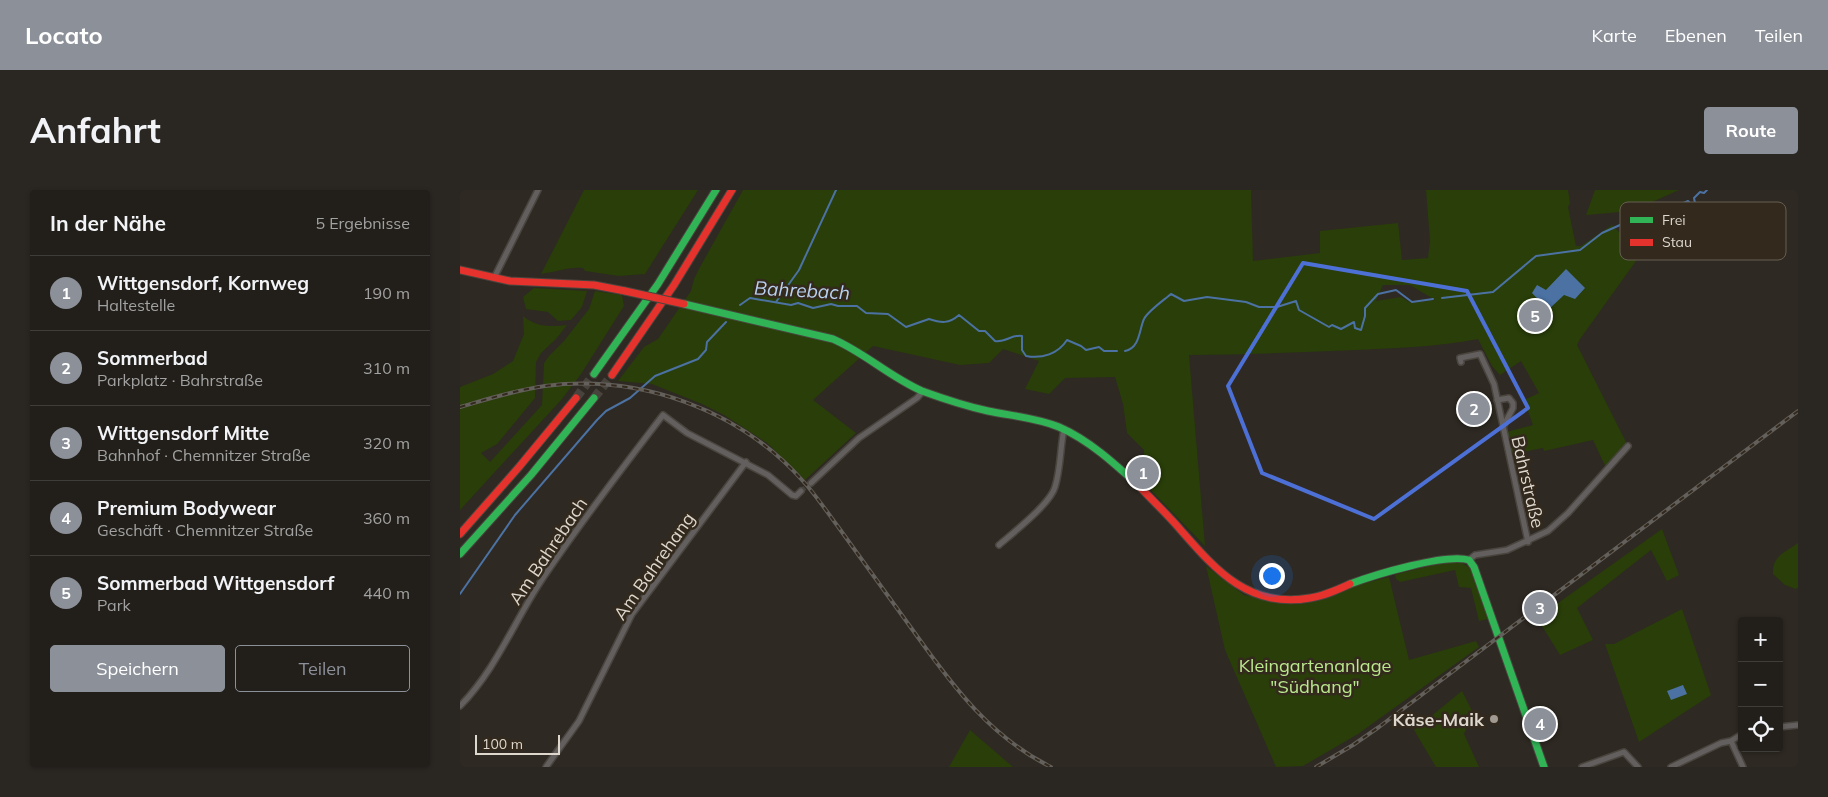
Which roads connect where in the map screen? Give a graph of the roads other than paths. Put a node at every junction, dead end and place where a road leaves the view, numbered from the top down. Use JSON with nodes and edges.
{"nodes":[{"id":1,"x":538,"y":190,"type":"edge"},
{"id":2,"x":716,"y":190,"type":"edge"},
{"id":3,"x":732,"y":190,"type":"edge"},
{"id":4,"x":460,"y":270,"type":"edge"},
{"id":5,"x":494,"y":278,"type":"junction"},
{"id":6,"x":1461,"y":362,"type":"dead end"},
{"id":7,"x":594,"y":374,"type":"tunnel mouth"},
{"id":8,"x":612,"y":375,"type":"tunnel mouth"},
{"id":9,"x":922,"y":391,"type":"junction"},
{"id":10,"x":576,"y":398,"type":"tunnel mouth"},
{"id":11,"x":594,"y":398,"type":"tunnel mouth"},
{"id":12,"x":1497,"y":400,"type":"junction"},
{"id":13,"x":1502,"y":428,"type":"junction"},
{"id":14,"x":1064,"y":429,"type":"junction"},
{"id":15,"x":1628,"y":446,"type":"dead end"},
{"id":16,"x":746,"y":462,"type":"junction"},
{"id":17,"x":811,"y":483,"type":"tunnel mouth"},
{"id":18,"x":801,"y":491,"type":"dead end"},
{"id":19,"x":460,"y":534,"type":"edge"},
{"id":20,"x":1528,"y":542,"type":"junction"},
{"id":21,"x":999,"y":545,"type":"dead end"},
{"id":22,"x":460,"y":554,"type":"edge"},
{"id":23,"x":1469,"y":560,"type":"junction"},
{"id":24,"x":460,"y":706,"type":"edge"},
{"id":25,"x":1798,"y":725,"type":"edge"},
{"id":26,"x":1783,"y":727,"type":"edge"},
{"id":27,"x":1738,"y":737,"type":"edge"},
{"id":28,"x":1731,"y":741,"type":"junction"},
{"id":29,"x":546,"y":767,"type":"edge"},
{"id":30,"x":1544,"y":767,"type":"edge"},
{"id":31,"x":1582,"y":767,"type":"edge"},
{"id":32,"x":1638,"y":767,"type":"edge"},
{"id":33,"x":1671,"y":767,"type":"edge"},
{"id":34,"x":1743,"y":767,"type":"edge"}],
"edges":[{"from":1,"to":5,"type":"street"},
{"from":2,"to":7,"type":"main road"},
{"from":3,"to":8,"type":"main road"},
{"from":4,"to":5,"type":"main road"},
{"from":5,"to":9,"type":"main road","bridge":true},
{"from":6,"to":12,"type":"street","name":"Bahrstraße"},
{"from":9,"to":14,"type":"main road"},
{"from":9,"to":17,"type":"street"},
{"from":10,"to":19,"type":"main road"},
{"from":11,"to":22,"type":"main road"},
{"from":12,"to":13,"type":"street","name":"Bahrstraße"},
{"from":12,"to":13,"type":"street","name":"Bahrstraße"},
{"from":13,"to":20,"type":"street","name":"Bahrstraße"},
{"from":14,"to":21,"type":"street"},
{"from":14,"to":23,"type":"main road"},
{"from":15,"to":20,"type":"street"},
{"from":16,"to":18,"type":"street"},
{"from":16,"to":24,"type":"street","name":"Am Bahrebach"},
{"from":16,"to":29,"type":"street","name":"Am Bahrehang"},
{"from":20,"to":23,"type":"street"},
{"from":23,"to":30,"type":"main road"},
{"from":25,"to":26,"type":"street"},
{"from":27,"to":28,"type":"street"},
{"from":28,"to":33,"type":"street"},
{"from":28,"to":34,"type":"street"},
{"from":31,"to":32,"type":"street"}]}
